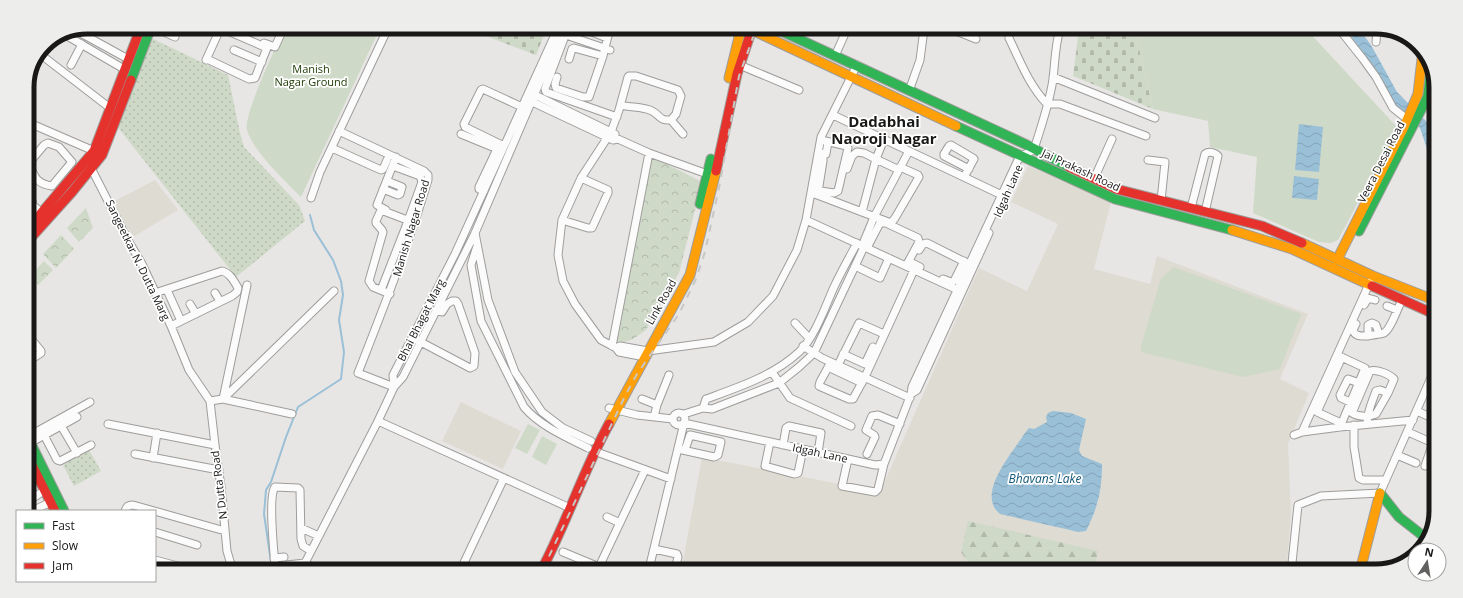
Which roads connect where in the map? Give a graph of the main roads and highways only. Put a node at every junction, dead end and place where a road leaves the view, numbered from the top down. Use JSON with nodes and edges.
{"nodes":[{"id":1,"x":138,"y":34,"type":"edge"},
{"id":2,"x":149,"y":34,"type":"edge"},
{"id":3,"x":740,"y":34,"type":"edge"},
{"id":4,"x":749,"y":34,"type":"edge"},
{"id":5,"x":761,"y":34,"type":"edge"},
{"id":6,"x":788,"y":34,"type":"edge"},
{"id":7,"x":1422,"y":60,"type":"edge"},
{"id":8,"x":736,"y":64,"type":"junction"},
{"id":9,"x":1429,"y":100,"type":"edge"},
{"id":10,"x":1412,"y":113,"type":"junction"},
{"id":11,"x":34,"y":222,"type":"edge"},
{"id":12,"x":34,"y":234,"type":"edge"},
{"id":13,"x":1340,"y":261,"type":"junction"},
{"id":14,"x":1429,"y":298,"type":"edge"},
{"id":15,"x":1429,"y":312,"type":"edge"},
{"id":16,"x":34,"y":450,"type":"edge"},
{"id":17,"x":34,"y":474,"type":"edge"},
{"id":18,"x":567,"y":506,"type":"junction"},
{"id":19,"x":55,"y":510,"type":"edge"},
{"id":20,"x":64,"y":510,"type":"edge"},
{"id":21,"x":1423,"y":536,"type":"edge"},
{"id":22,"x":536,"y":564,"type":"edge"},
{"id":23,"x":545,"y":564,"type":"edge"},
{"id":24,"x":1362,"y":564,"type":"edge"}],
"edges":[{"from":1,"to":11,"type":"main road"},
{"from":2,"to":12,"type":"main road"},
{"from":3,"to":8,"type":"main road","name":"Link Road"},
{"from":4,"to":8,"type":"main road","name":"Link Road"},
{"from":5,"to":15,"type":"main road","name":"Jai Prakash Road"},
{"from":6,"to":13,"type":"main road","name":"Jai Prakash Road"},
{"from":7,"to":10,"type":"main road"},
{"from":8,"to":18,"type":"main road","name":"Link Road"},
{"from":9,"to":10,"type":"main road","name":"Veera Desai Road"},
{"from":10,"to":13,"type":"main road"},
{"from":10,"to":13,"type":"main road","name":"Veera Desai Road"},
{"from":13,"to":14,"type":"main road","name":"Jai Prakash Road"},
{"from":16,"to":20,"type":"main road"},
{"from":17,"to":19,"type":"main road"},
{"from":18,"to":22,"type":"main road"},
{"from":18,"to":23,"type":"main road"},
{"from":21,"to":24,"type":"main road"}]}
